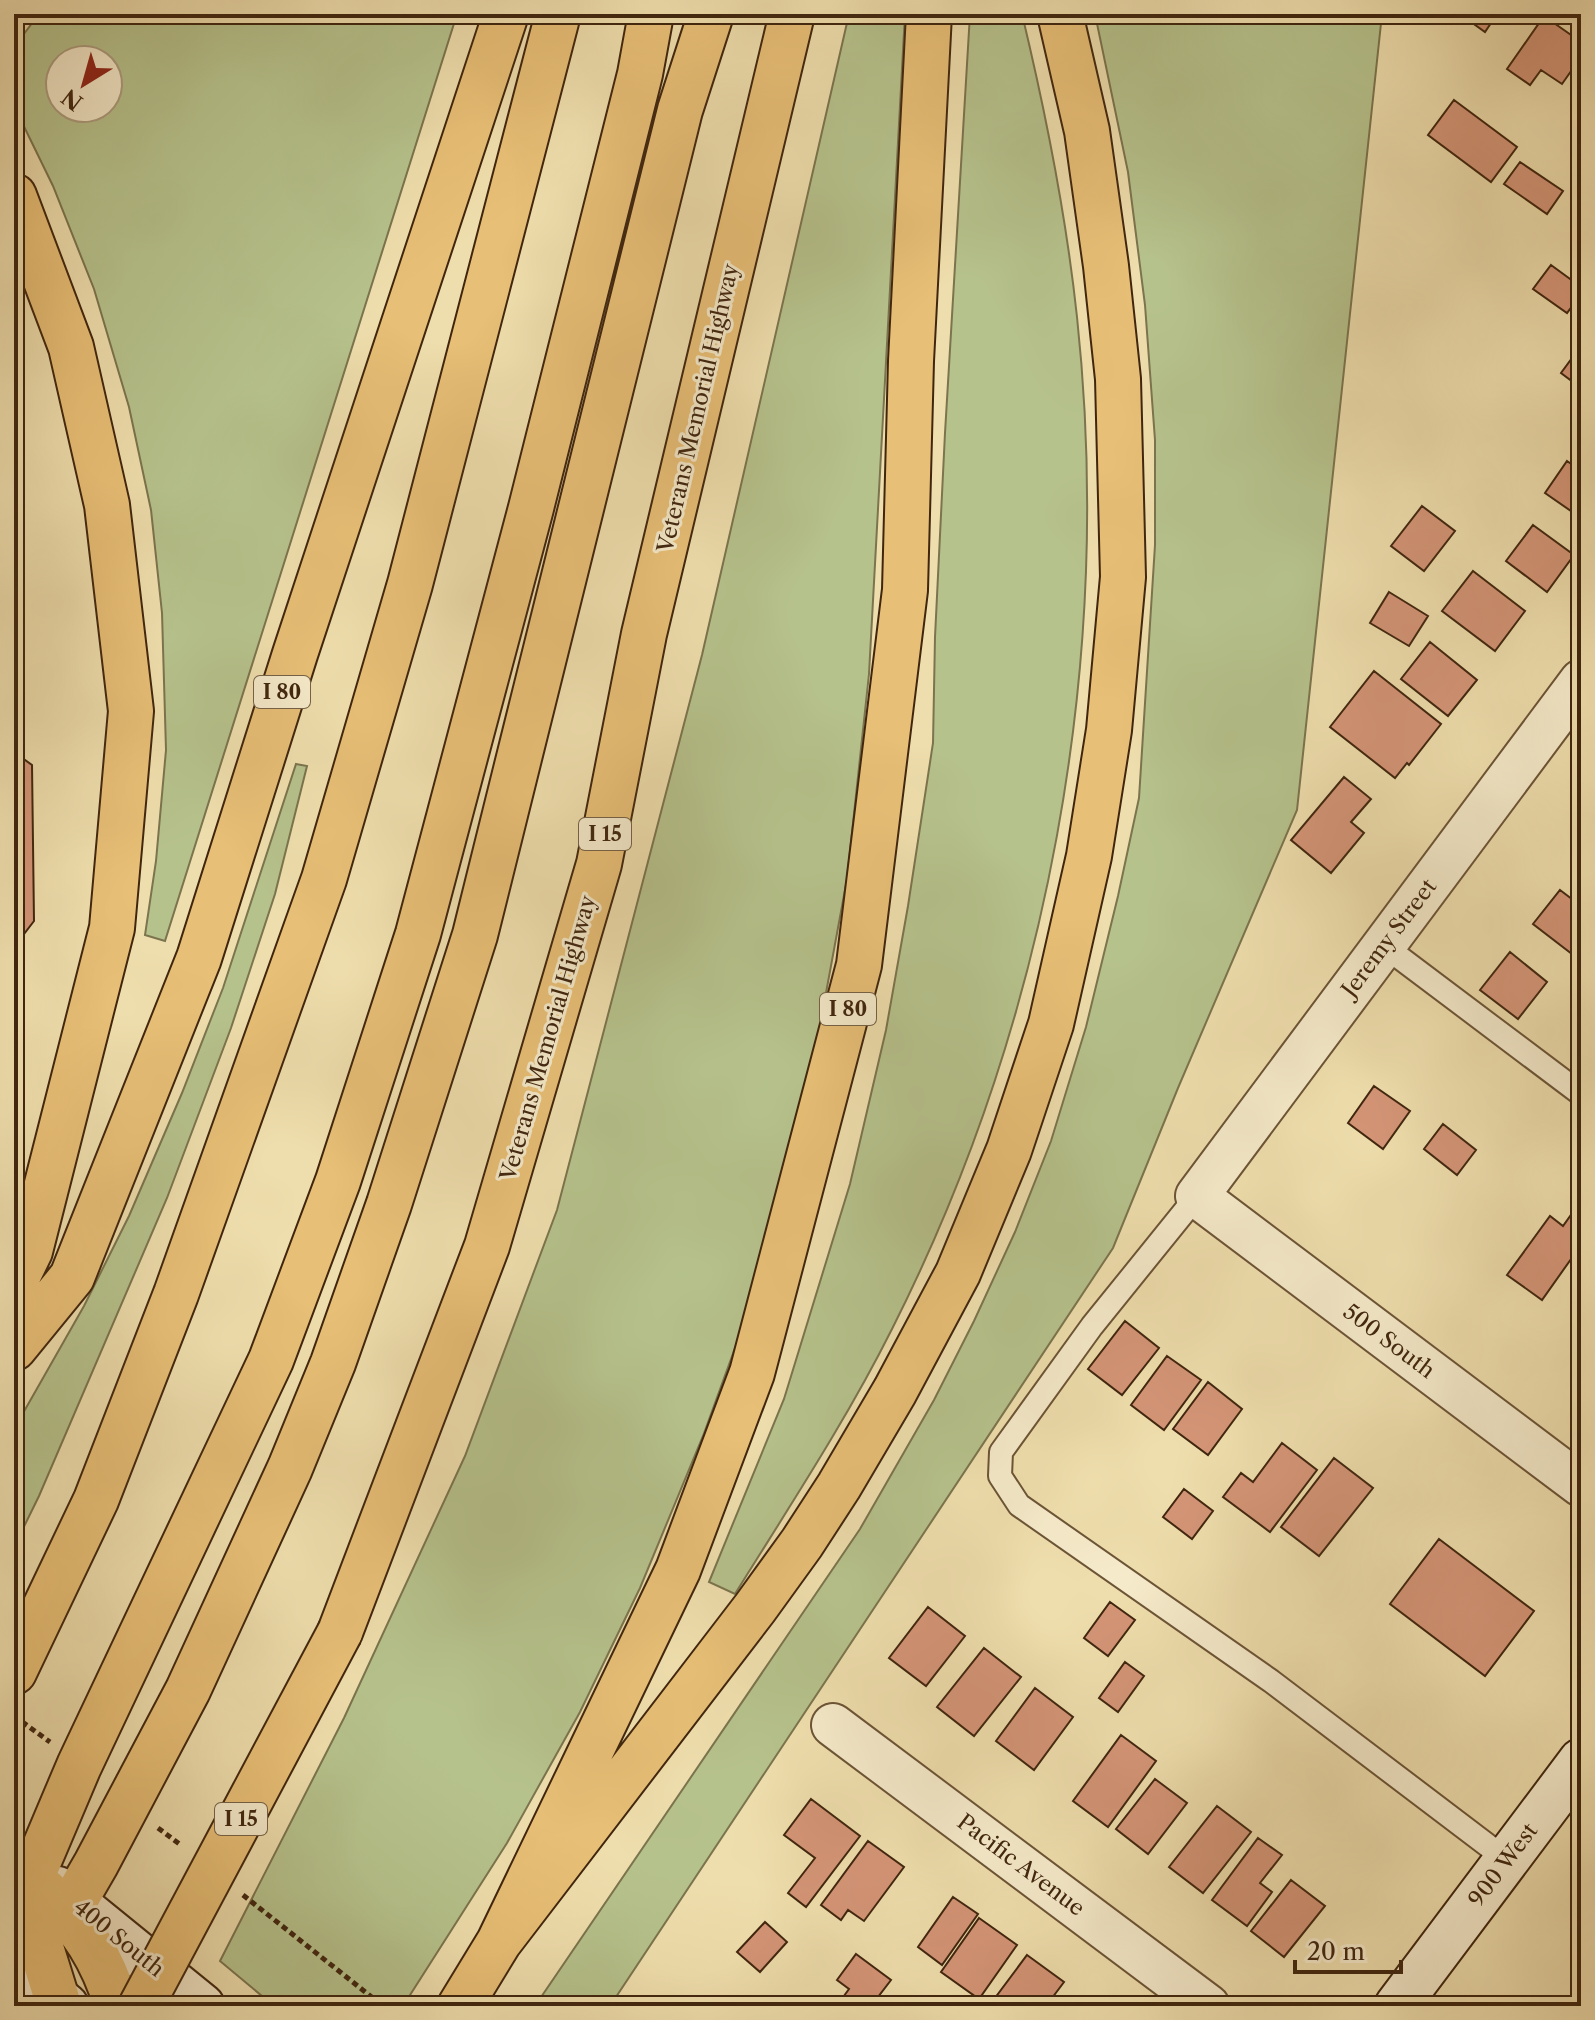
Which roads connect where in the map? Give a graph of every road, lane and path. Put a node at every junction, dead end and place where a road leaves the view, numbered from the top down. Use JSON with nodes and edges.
{"nodes":[{"id":1,"x":506,"y":14,"type":"edge"},
{"id":2,"x":558,"y":14,"type":"edge"},
{"id":3,"x":651,"y":14,"type":"edge"},
{"id":4,"x":711,"y":14,"type":"edge"},
{"id":5,"x":792,"y":14,"type":"edge"},
{"id":6,"x":929,"y":14,"type":"edge"},
{"id":7,"x":1060,"y":14,"type":"edge"},
{"id":8,"x":14,"y":196,"type":"edge"},
{"id":9,"x":1581,"y":681,"type":"edge"},
{"id":10,"x":1383,"y":945,"type":"junction"},
{"id":11,"x":1581,"y":1094,"type":"edge"},
{"id":12,"x":1197,"y":1196,"type":"junction"},
{"id":13,"x":14,"y":1284,"type":"edge"},
{"id":14,"x":14,"y":1348,"type":"edge"},
{"id":15,"x":1581,"y":1485,"type":"edge"},
{"id":16,"x":14,"y":1672,"type":"edge"},
{"id":17,"x":14,"y":1716,"type":"edge"},
{"id":18,"x":833,"y":1725,"type":"dead end"},
{"id":19,"x":57,"y":1748,"type":"dead end"},
{"id":20,"x":1581,"y":1761,"type":"edge"},
{"id":21,"x":154,"y":1825,"type":"dead end"},
{"id":22,"x":193,"y":1855,"type":"dead end"},
{"id":23,"x":1507,"y":1860,"type":"junction"},
{"id":24,"x":27,"y":1870,"type":"edge"},
{"id":25,"x":240,"y":1893,"type":"dead end"},
{"id":26,"x":499,"y":1942,"type":"junction"},
{"id":27,"x":43,"y":1950,"type":"edge"},
{"id":28,"x":1410,"y":2001,"type":"edge"},
{"id":29,"x":123,"y":2006,"type":"edge"},
{"id":30,"x":202,"y":2006,"type":"edge"},
{"id":31,"x":383,"y":2006,"type":"edge"},
{"id":32,"x":460,"y":2006,"type":"edge"},
{"id":33,"x":1208,"y":2006,"type":"edge"}],
"edges":[{"from":1,"to":14,"type":"highway","number":"I 80"},
{"from":2,"to":16,"type":"highway"},
{"from":3,"to":24,"type":"highway"},
{"from":4,"to":27,"type":"highway"},
{"from":5,"to":29,"type":"highway","name":"Veterans Memorial Highway","number":"I 15","bridge":true},
{"from":6,"to":26,"type":"highway","number":"I 80"},
{"from":7,"to":26,"type":"highway"},
{"from":8,"to":13,"type":"highway"},
{"from":9,"to":10,"type":"street","name":"Jeremy Street"},
{"from":10,"to":11,"type":"lane"},
{"from":10,"to":12,"type":"street","name":"Jeremy Street"},
{"from":12,"to":15,"type":"street","name":"500 South"},
{"from":12,"to":23,"type":"lane"},
{"from":17,"to":19,"type":"path"},
{"from":18,"to":33,"type":"street","name":"Pacific Avenue"},
{"from":20,"to":23,"type":"main road","name":"900 West"},
{"from":21,"to":22,"type":"path"},
{"from":23,"to":28,"type":"main road","name":"900 West"},
{"from":24,"to":27,"type":"highway"},
{"from":25,"to":31,"type":"path"},
{"from":26,"to":32,"type":"highway","number":"I 80"},
{"from":27,"to":29,"type":"highway"},
{"from":27,"to":29,"type":"highway"},
{"from":27,"to":30,"type":"main road","name":"400 South"}]}
